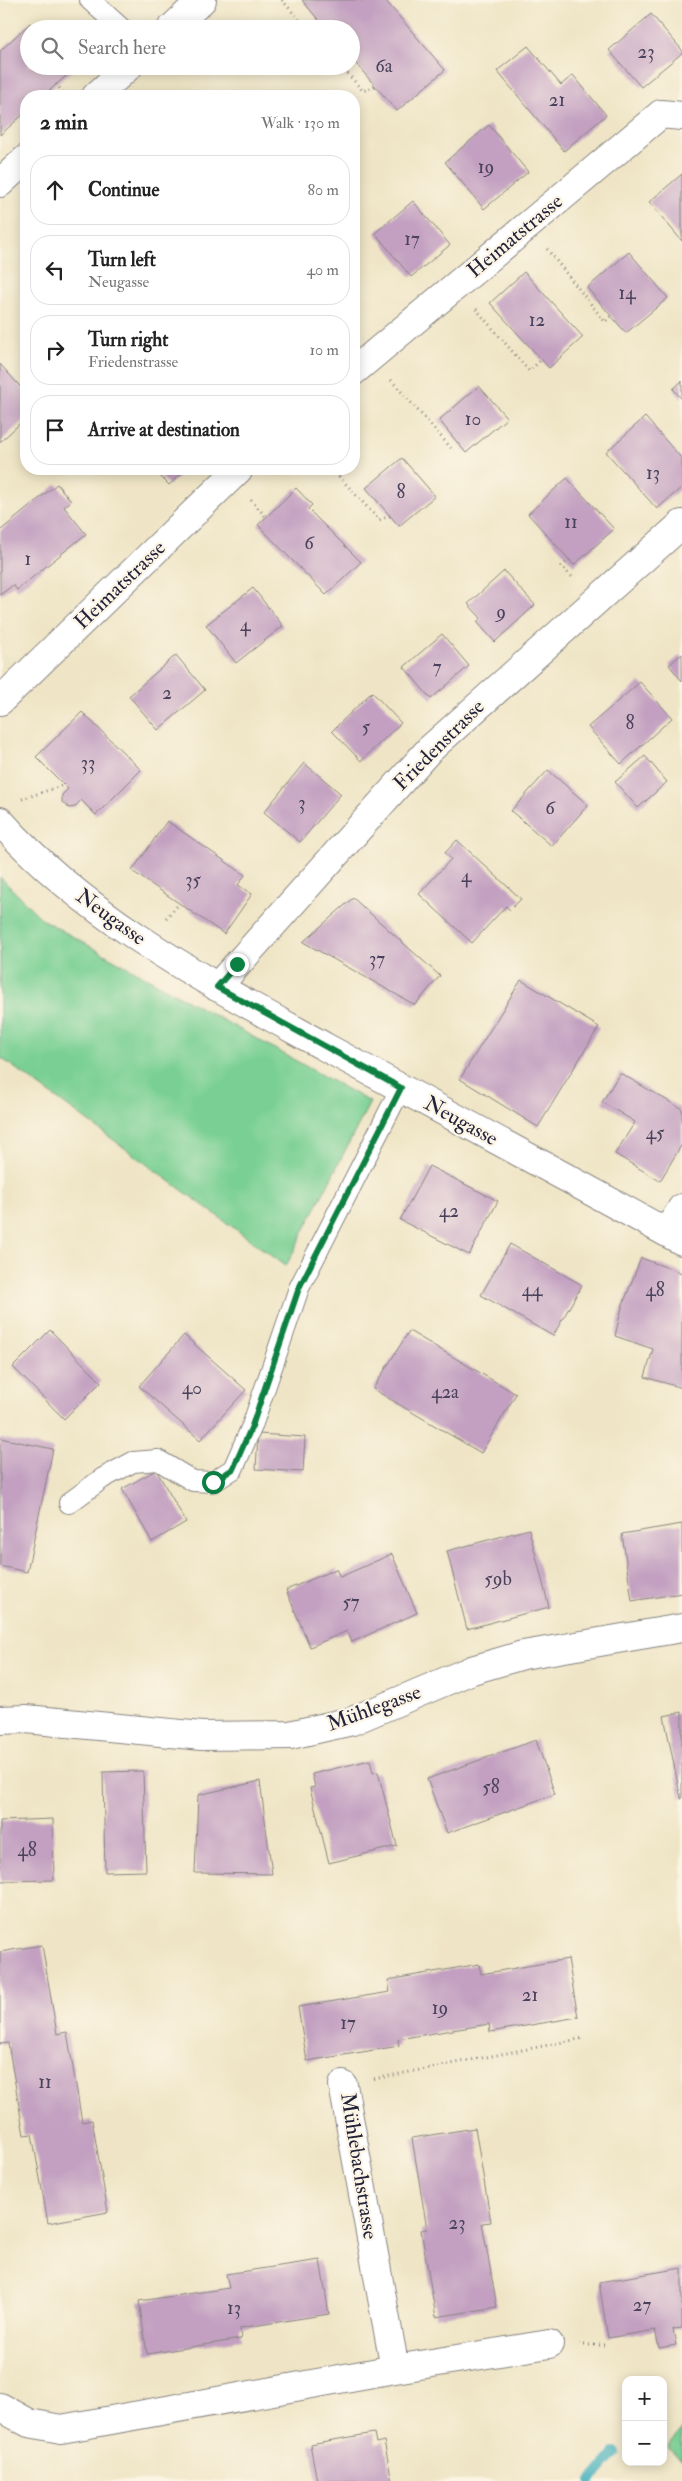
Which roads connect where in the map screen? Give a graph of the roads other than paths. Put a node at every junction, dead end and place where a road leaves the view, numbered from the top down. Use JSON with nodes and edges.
{"nodes":[{"id":1,"x":90,"y":0,"type":"edge"},
{"id":2,"x":202,"y":0,"type":"edge"},
{"id":3,"x":112,"y":20,"type":"edge"},
{"id":4,"x":181,"y":20,"type":"edge"},
{"id":5,"x":119,"y":75,"type":"edge"},
{"id":6,"x":103,"y":90,"type":"edge"},
{"id":7,"x":682,"y":116,"type":"edge"},
{"id":8,"x":20,"y":165,"type":"edge"},
{"id":9,"x":0,"y":183,"type":"edge"},
{"id":10,"x":362,"y":364,"type":"edge"},
{"id":11,"x":233,"y":475,"type":"edge"},
{"id":12,"x":682,"y":524,"type":"edge"},
{"id":13,"x":0,"y":701,"type":"edge"},
{"id":14,"x":0,"y":821,"type":"edge"},
{"id":15,"x":217,"y":987,"type":"junction"},
{"id":16,"x":401,"y":1088,"type":"junction"},
{"id":17,"x":682,"y":1208,"type":"edge"},
{"id":18,"x":675,"y":1237,"type":"edge"},
{"id":19,"x":69,"y":1503,"type":"dead end"},
{"id":20,"x":682,"y":1628,"type":"edge"},
{"id":21,"x":0,"y":1720,"type":"edge"},
{"id":22,"x":343,"y":2085,"type":"road end"},
{"id":23,"x":549,"y":2344,"type":"dead end"},
{"id":24,"x":395,"y":2369,"type":"junction"},
{"id":25,"x":0,"y":2407,"type":"edge"}],
"edges":[{"from":1,"to":3,"type":"lane"},
{"from":2,"to":4,"type":"street"},
{"from":5,"to":6,"type":"street"},
{"from":7,"to":10,"type":"street","name":"Heimatstrasse"},
{"from":8,"to":9,"type":"street"},
{"from":11,"to":13,"type":"street","name":"Heimatstrasse"},
{"from":12,"to":15,"type":"street","name":"Friedenstrasse"},
{"from":14,"to":15,"type":"street","name":"Neugasse"},
{"from":15,"to":16,"type":"street","name":"Neugasse"},
{"from":16,"to":18,"type":"street","name":"Neugasse"},
{"from":16,"to":19,"type":"lane"},
{"from":17,"to":18,"type":"street"},
{"from":20,"to":21,"type":"street","name":"Mühlegasse"},
{"from":22,"to":24,"type":"street","name":"Mühlebachstrasse"},
{"from":23,"to":24,"type":"street"},
{"from":24,"to":25,"type":"street"}]}
